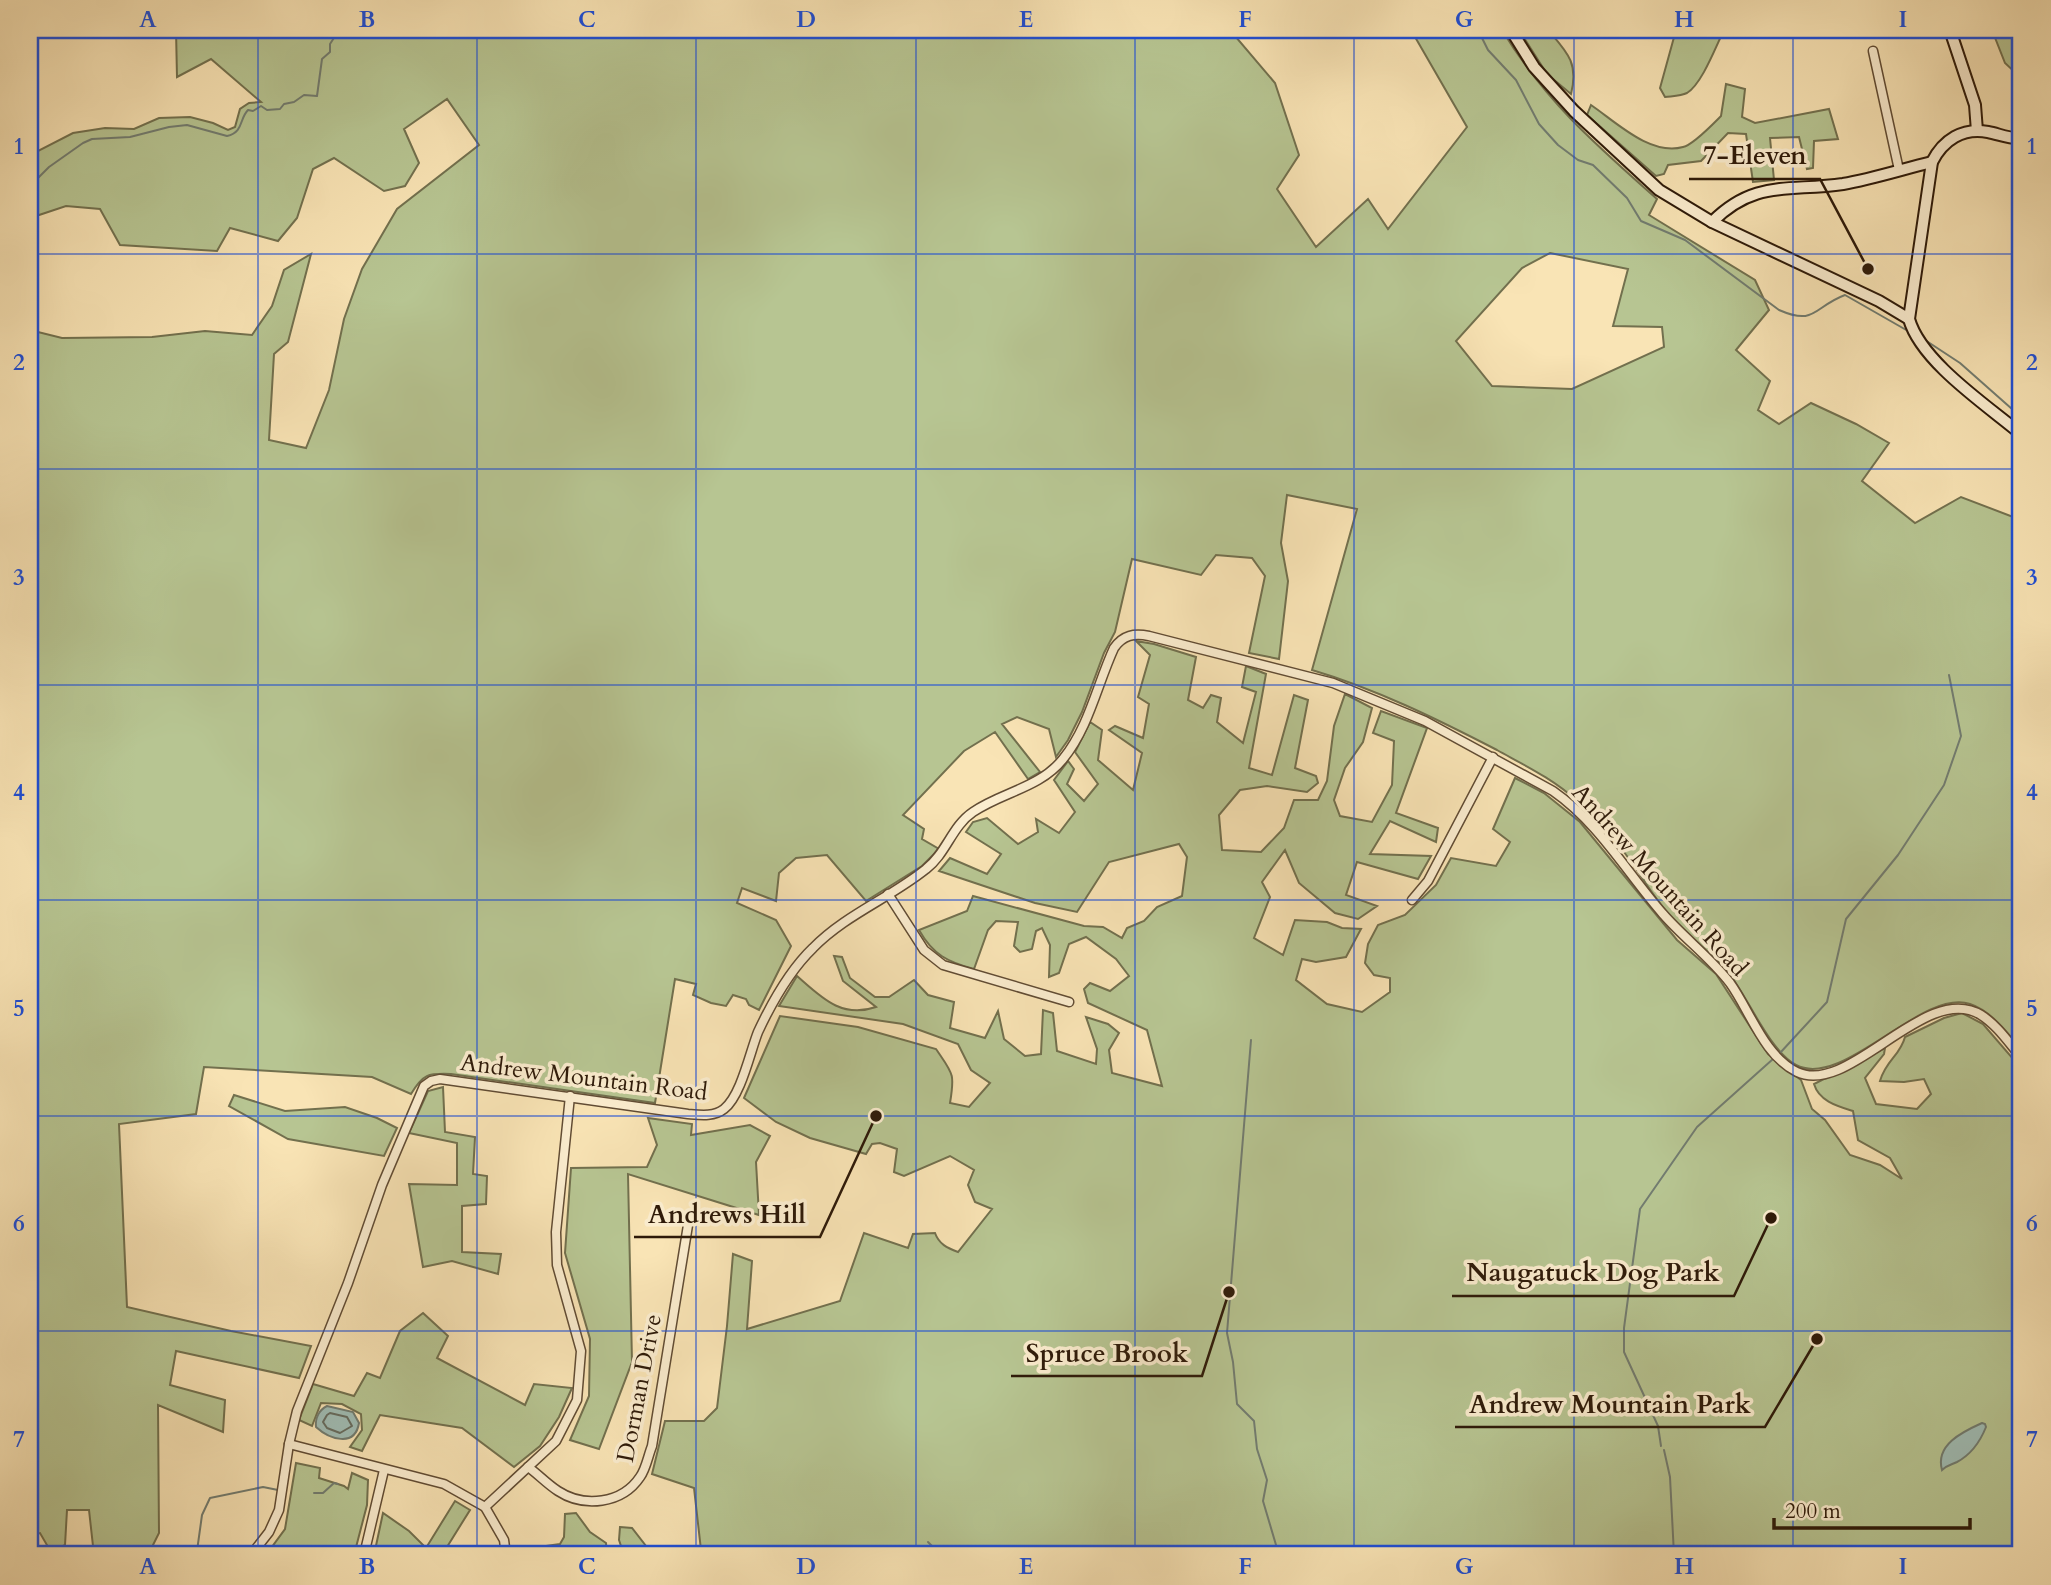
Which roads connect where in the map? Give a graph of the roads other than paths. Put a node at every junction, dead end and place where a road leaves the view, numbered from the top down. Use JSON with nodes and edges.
{"nodes":[{"id":1,"x":1511,"y":30,"type":"edge"},
{"id":2,"x":1950,"y":30,"type":"edge"},
{"id":3,"x":1873,"y":51,"type":"dead end"},
{"id":4,"x":1977,"y":131,"type":"junction"},
{"id":5,"x":2021,"y":138,"type":"edge"},
{"id":6,"x":1932,"y":162,"type":"junction"},
{"id":7,"x":1899,"y":170,"type":"junction"},
{"id":8,"x":1712,"y":222,"type":"junction"},
{"id":9,"x":1910,"y":321,"type":"junction"},
{"id":10,"x":2021,"y":434,"type":"edge"},
{"id":11,"x":1493,"y":757,"type":"junction"},
{"id":12,"x":888,"y":894,"type":"junction"},
{"id":13,"x":1412,"y":900,"type":"dead end"},
{"id":14,"x":1069,"y":1002,"type":"dead end"},
{"id":15,"x":2021,"y":1057,"type":"edge"},
{"id":16,"x":570,"y":1096,"type":"junction"},
{"id":17,"x":689,"y":1219,"type":"dead end"},
{"id":18,"x":289,"y":1444,"type":"junction"},
{"id":19,"x":528,"y":1466,"type":"junction"},
{"id":20,"x":384,"y":1470,"type":"junction"},
{"id":21,"x":485,"y":1507,"type":"junction"},
{"id":22,"x":251,"y":1555,"type":"edge"},
{"id":23,"x":364,"y":1555,"type":"edge"},
{"id":24,"x":506,"y":1555,"type":"edge"}],
"edges":[{"from":1,"to":8,"type":"street"},
{"from":2,"to":4,"type":"street"},
{"from":3,"to":7,"type":"street"},
{"from":4,"to":5,"type":"street"},
{"from":4,"to":6,"type":"street"},
{"from":6,"to":7,"type":"street"},
{"from":6,"to":9,"type":"street"},
{"from":7,"to":8,"type":"street"},
{"from":8,"to":9,"type":"street"},
{"from":9,"to":10,"type":"street"},
{"from":11,"to":12,"type":"street","name":"Andrew Mountain Road"},
{"from":11,"to":13,"type":"street"},
{"from":11,"to":15,"type":"street","name":"Andrew Mountain Road"},
{"from":12,"to":14,"type":"street"},
{"from":12,"to":16,"type":"street","name":"Andrew Mountain Road"},
{"from":16,"to":18,"type":"street","name":"Andrew Mountain Road"},
{"from":16,"to":19,"type":"street"},
{"from":17,"to":19,"type":"street","name":"Dorman Drive"},
{"from":18,"to":20,"type":"street"},
{"from":18,"to":22,"type":"street","name":"Andrew Mountain Road"},
{"from":19,"to":21,"type":"street"},
{"from":20,"to":21,"type":"street"},
{"from":20,"to":23,"type":"street"},
{"from":21,"to":24,"type":"street"}]}
